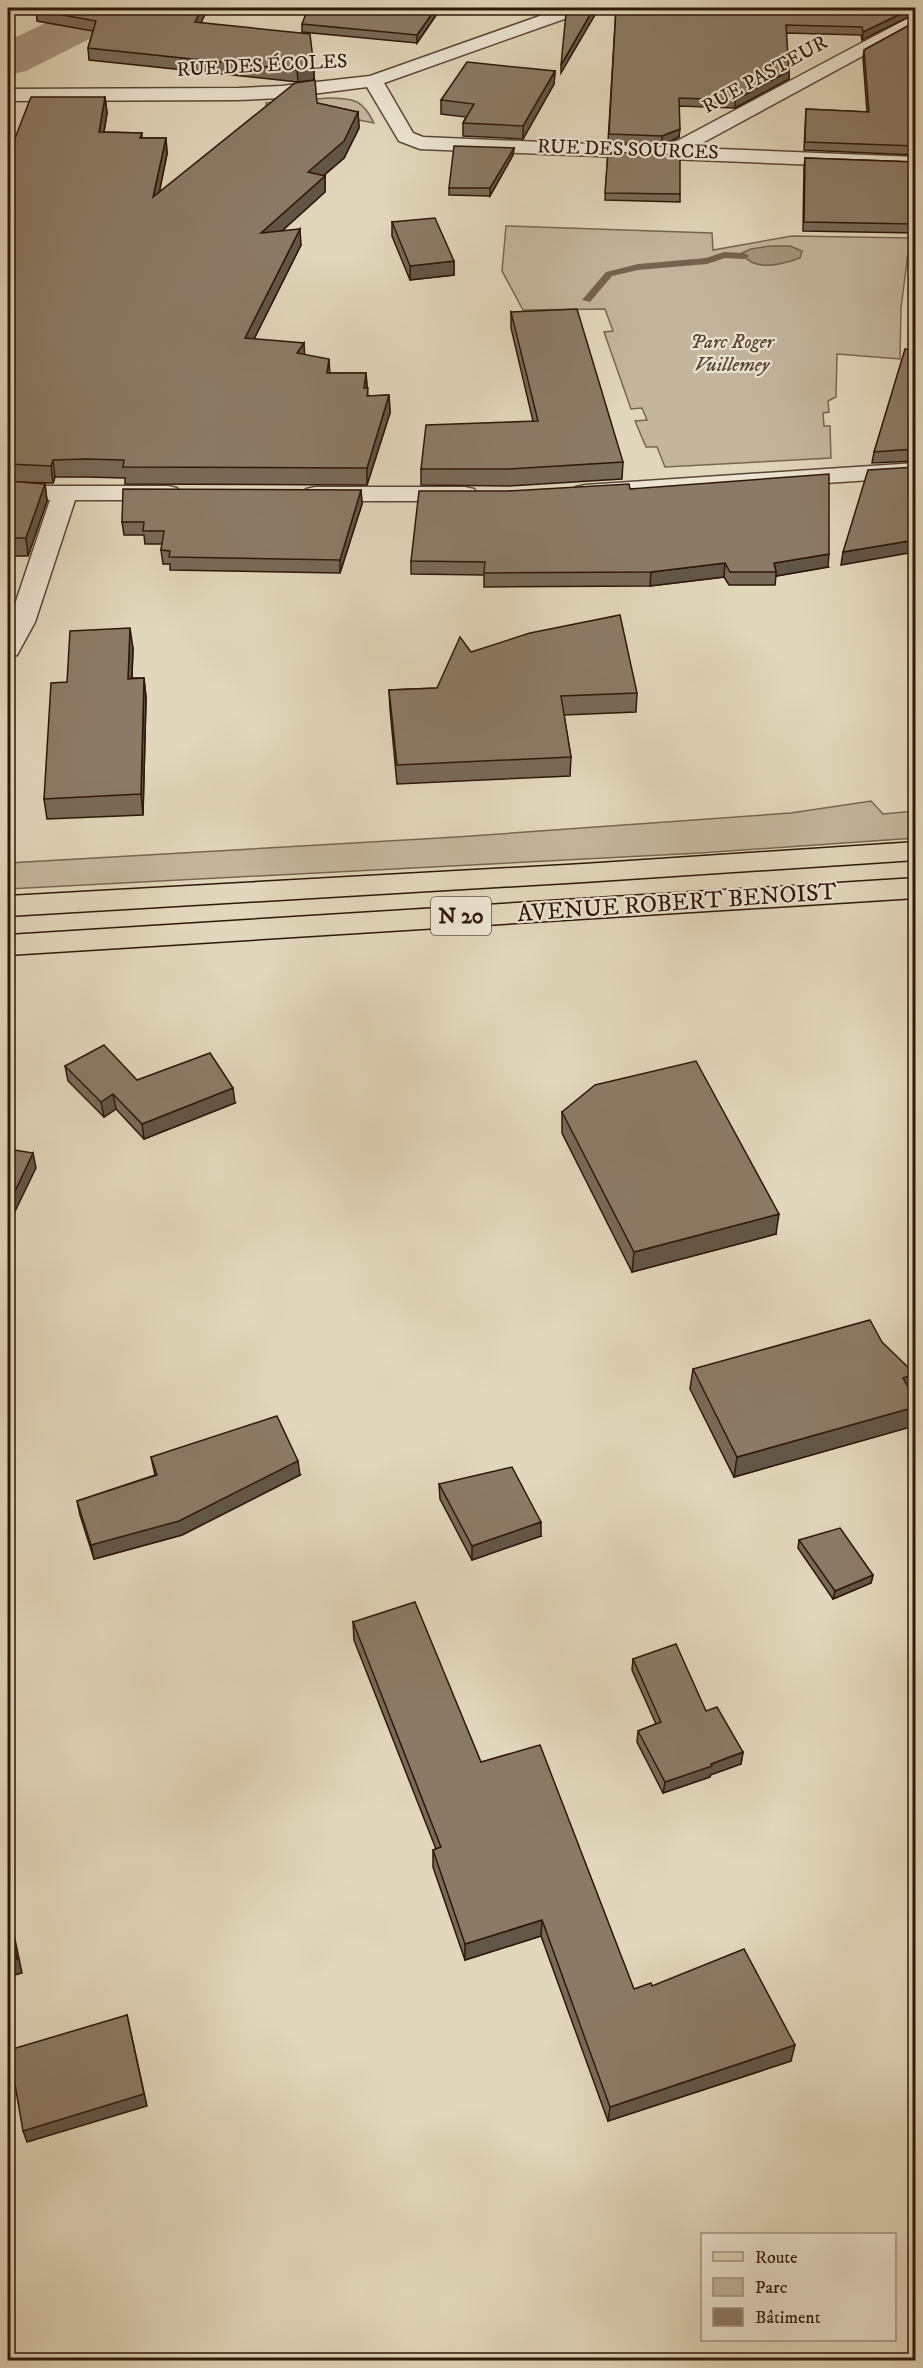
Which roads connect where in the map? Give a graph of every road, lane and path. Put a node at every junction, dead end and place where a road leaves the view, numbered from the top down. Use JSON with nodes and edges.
{"nodes":[{"id":1,"x":578,"y":8,"type":"edge"},
{"id":2,"x":904,"y":8,"type":"edge"},
{"id":3,"x":915,"y":13,"type":"edge"},
{"id":4,"x":915,"y":19,"type":"edge"},
{"id":5,"x":373,"y":81,"type":"junction"},
{"id":6,"x":8,"y":95,"type":"edge"},
{"id":7,"x":666,"y":151,"type":"junction"},
{"id":8,"x":915,"y":163,"type":"edge"},
{"id":9,"x":915,"y":470,"type":"edge"},
{"id":10,"x":8,"y":490,"type":"edge"},
{"id":11,"x":53,"y":493,"type":"junction"},
{"id":12,"x":191,"y":493,"type":"edge"},
{"id":13,"x":568,"y":493,"type":"edge"},
{"id":14,"x":293,"y":494,"type":"edge"},
{"id":15,"x":486,"y":495,"type":"edge"},
{"id":16,"x":8,"y":649,"type":"edge"},
{"id":17,"x":915,"y":851,"type":"edge"},
{"id":18,"x":915,"y":888,"type":"edge"},
{"id":19,"x":8,"y":906,"type":"edge"},
{"id":20,"x":8,"y":945,"type":"edge"}],
"edges":[{"from":1,"to":5,"type":"street","name":"RUE DES ÉCOLES"},
{"from":2,"to":3,"type":"street"},
{"from":4,"to":7,"type":"street","name":"RUE PASTEUR"},
{"from":5,"to":6,"type":"street","name":"RUE DES ÉCOLES"},
{"from":5,"to":7,"type":"street","name":"RUE DES SOURCES"},
{"from":7,"to":8,"type":"street","name":"RUE DES SOURCES"},
{"from":9,"to":13,"type":"street"},
{"from":10,"to":11,"type":"street"},
{"from":11,"to":12,"type":"street"},
{"from":11,"to":16,"type":"street"},
{"from":14,"to":15,"type":"street"},
{"from":17,"to":19,"type":"main road","name":"AVENUE ROBERT BENOIST","number":"N 20"},
{"from":18,"to":20,"type":"main road","name":"AVENUE ROBERT BENOIST","number":"N 20"}]}
